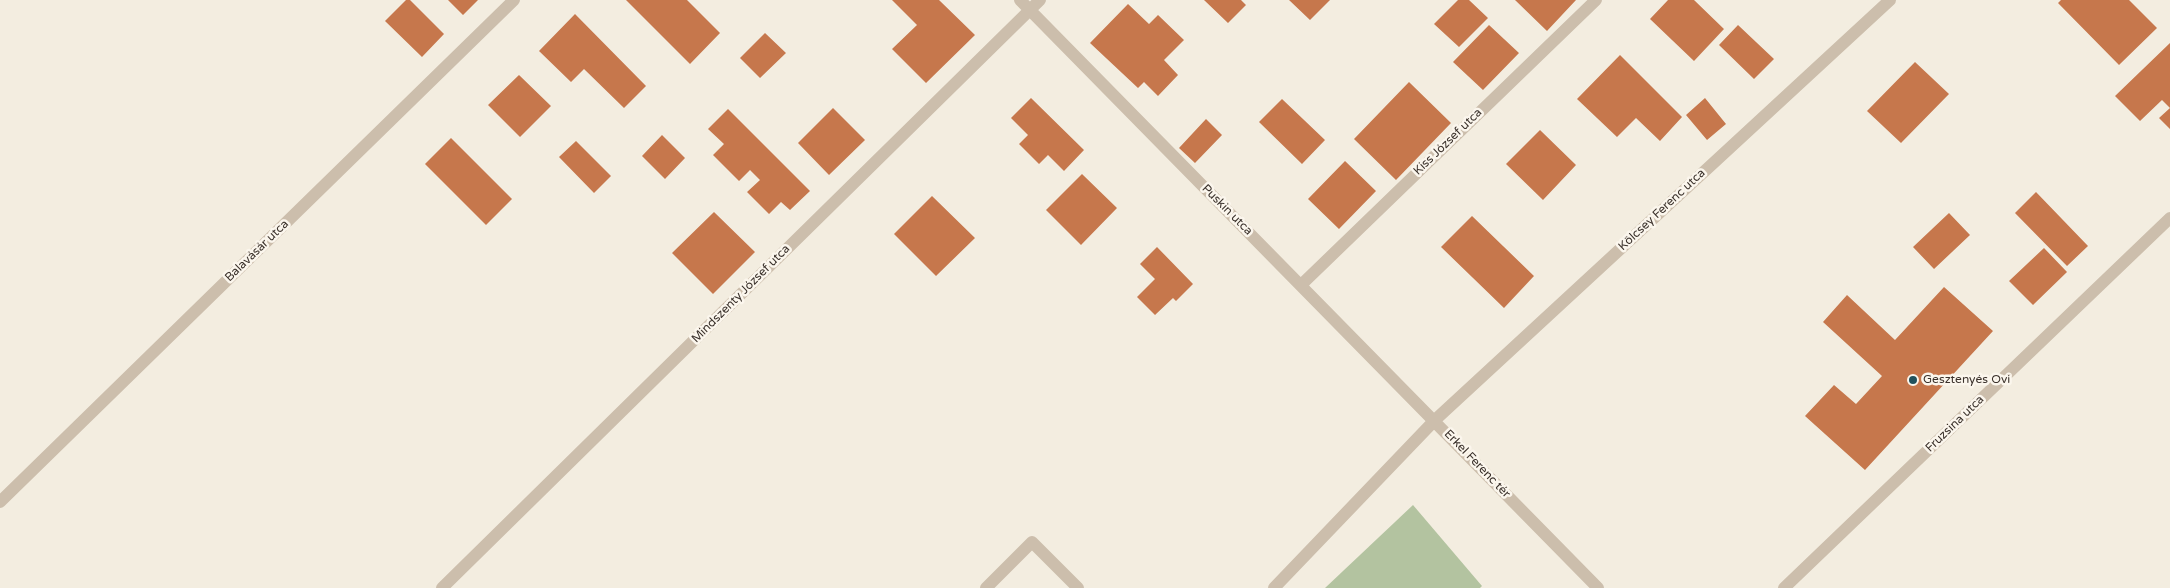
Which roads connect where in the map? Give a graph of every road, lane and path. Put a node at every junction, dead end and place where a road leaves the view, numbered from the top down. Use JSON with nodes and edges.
{"nodes":[{"id":1,"x":514,"y":0,"type":"edge"},
{"id":2,"x":1020,"y":0,"type":"edge"},
{"id":3,"x":1040,"y":0,"type":"edge"},
{"id":4,"x":1596,"y":0,"type":"edge"},
{"id":5,"x":1890,"y":0,"type":"edge"},
{"id":6,"x":1030,"y":10,"type":"junction"},
{"id":7,"x":2170,"y":218,"type":"edge"},
{"id":8,"x":1300,"y":285,"type":"junction"},
{"id":9,"x":1434,"y":420,"type":"junction"},
{"id":10,"x":0,"y":502,"type":"edge"},
{"id":11,"x":442,"y":588,"type":"edge"},
{"id":12,"x":986,"y":588,"type":"edge"},
{"id":13,"x":1078,"y":588,"type":"edge"},
{"id":14,"x":1274,"y":588,"type":"edge"},
{"id":15,"x":1598,"y":588,"type":"edge"},
{"id":16,"x":1784,"y":588,"type":"edge"}],
"edges":[{"from":1,"to":10,"type":"street","name":"Balavásár utca"},
{"from":2,"to":6,"type":"street","name":"Puskin utca"},
{"from":3,"to":6,"type":"street","name":"Mindszenty József utca"},
{"from":4,"to":8,"type":"street","name":"Kiss József utca"},
{"from":5,"to":9,"type":"street","name":"Kölcsey Ferenc utca"},
{"from":6,"to":8,"type":"street","name":"Puskin utca"},
{"from":6,"to":11,"type":"street","name":"Mindszenty József utca"},
{"from":7,"to":16,"type":"street","name":"Fruzsina utca"},
{"from":8,"to":9,"type":"street","name":"Puskin utca"},
{"from":9,"to":14,"type":"street","name":"Erkel Ferenc tér"},
{"from":9,"to":15,"type":"street","name":"Erkel Ferenc tér"},
{"from":12,"to":13,"type":"street"}]}
